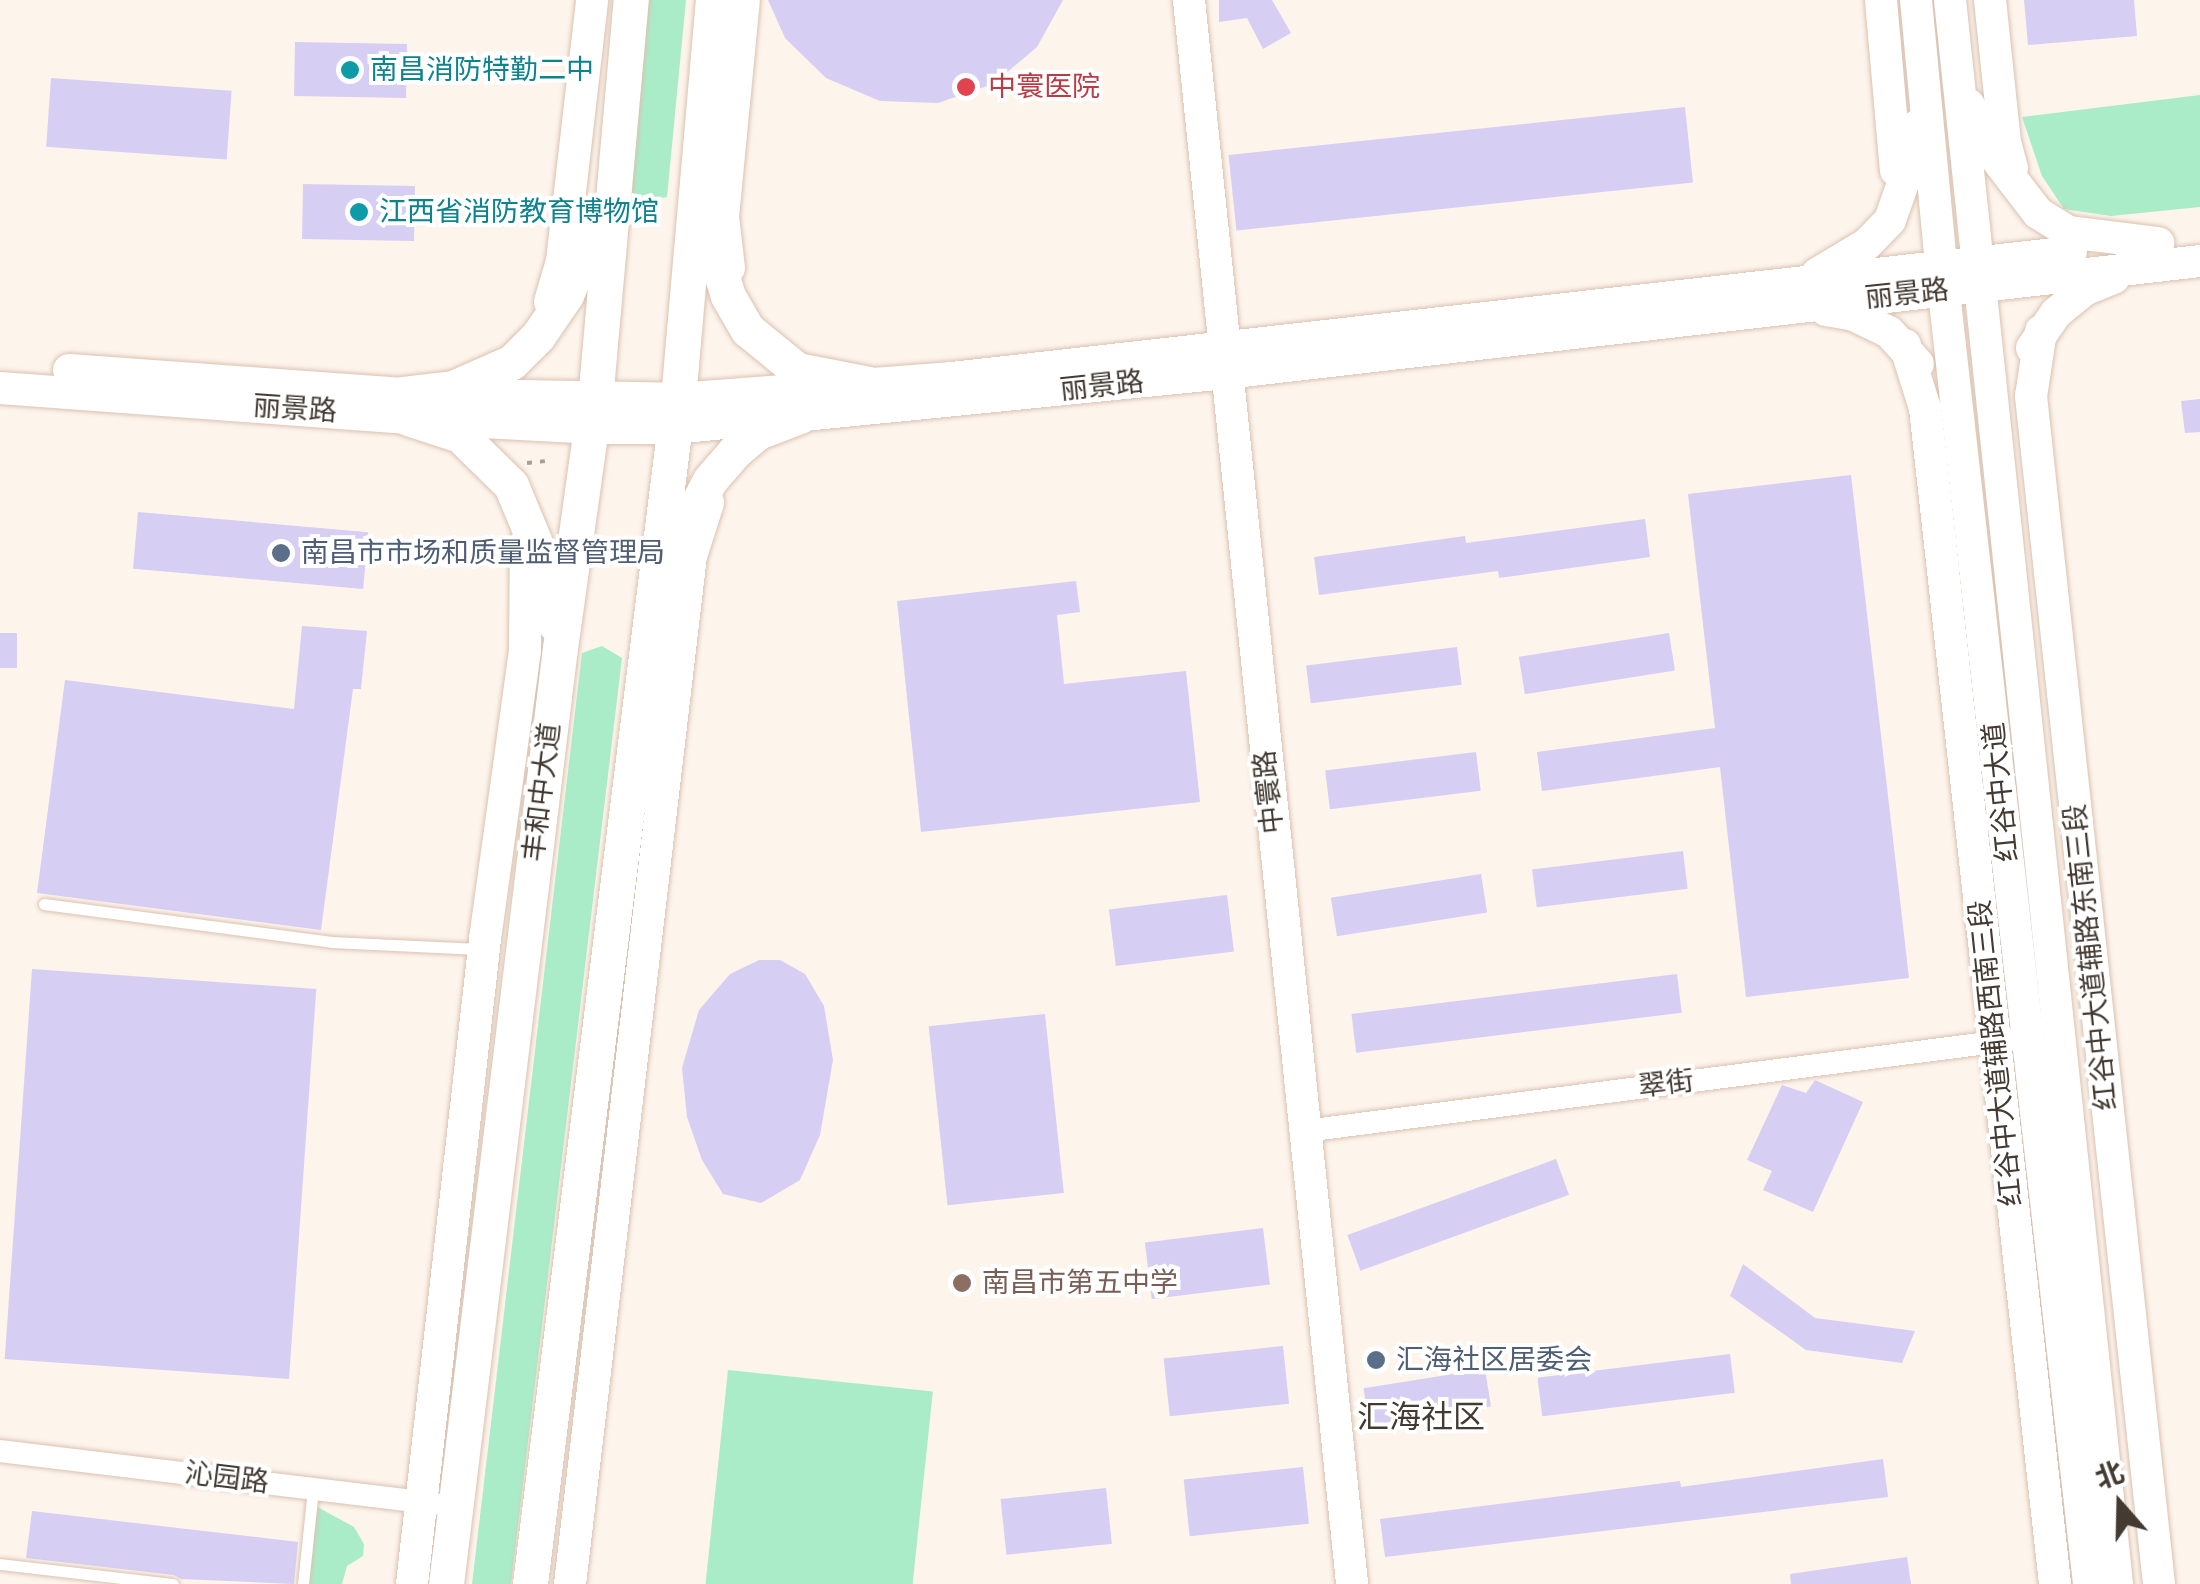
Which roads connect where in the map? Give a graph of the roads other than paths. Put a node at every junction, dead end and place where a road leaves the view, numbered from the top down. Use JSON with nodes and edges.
{"nodes":[{"id":1,"x":592,"y":0,"type":"edge"},
{"id":2,"x":631,"y":0,"type":"edge"},
{"id":3,"x":713,"y":0,"type":"edge"},
{"id":4,"x":744,"y":0,"type":"edge"},
{"id":5,"x":1189,"y":0,"type":"edge"},
{"id":6,"x":1881,"y":0,"type":"edge"},
{"id":7,"x":1916,"y":0,"type":"edge"},
{"id":8,"x":1950,"y":0,"type":"edge"},
{"id":9,"x":1990,"y":0,"type":"edge"},
{"id":10,"x":1957,"y":68,"type":"junction"},
{"id":11,"x":1925,"y":81,"type":"junction"},
{"id":12,"x":616,"y":170,"type":"junction"},
{"id":13,"x":696,"y":190,"type":"junction"},
{"id":14,"x":2025,"y":200,"type":"junction"},
{"id":15,"x":1890,"y":220,"type":"junction"},
{"id":16,"x":2200,"y":238,"type":"edge"},
{"id":17,"x":2159,"y":254,"type":"junction"},
{"id":18,"x":2200,"y":261,"type":"edge"},
{"id":19,"x":1979,"y":274,"type":"junction"},
{"id":20,"x":1943,"y":278,"type":"junction"},
{"id":21,"x":1801,"y":294,"type":"junction"},
{"id":22,"x":748,"y":330,"type":"junction"},
{"id":23,"x":2041,"y":330,"type":"junction"},
{"id":24,"x":538,"y":336,"type":"junction"},
{"id":25,"x":1906,"y":346,"type":"junction"},
{"id":26,"x":1224,"y":360,"type":"junction"},
{"id":27,"x":0,"y":365,"type":"edge"},
{"id":28,"x":869,"y":384,"type":"junction"},
{"id":29,"x":0,"y":388,"type":"edge"},
{"id":30,"x":406,"y":406,"type":"junction"},
{"id":31,"x":593,"y":414,"type":"junction"},
{"id":32,"x":676,"y":414,"type":"junction"},
{"id":33,"x":800,"y":416,"type":"junction"},
{"id":34,"x":1983,"y":468,"type":"junction"},
{"id":35,"x":716,"y":473,"type":"junction"},
{"id":36,"x":524,"y":509,"type":"junction"},
{"id":37,"x":655,"y":587,"type":"junction"},
{"id":38,"x":560,"y":648,"type":"junction"},
{"id":39,"x":2009,"y":865,"type":"junction"},
{"id":40,"x":44,"y":904,"type":"dead end"},
{"id":41,"x":1998,"y":930,"type":"dead end"},
{"id":42,"x":484,"y":949,"type":"junction"},
{"id":43,"x":2011,"y":1035,"type":"junction"},
{"id":44,"x":1304,"y":1131,"type":"junction"},
{"id":45,"x":0,"y":1450,"type":"edge"},
{"id":46,"x":313,"y":1489,"type":"junction"},
{"id":47,"x":437,"y":1504,"type":"junction"},
{"id":48,"x":0,"y":1564,"type":"edge"},
{"id":49,"x":173,"y":1584,"type":"edge"},
{"id":50,"x":302,"y":1584,"type":"edge"},
{"id":51,"x":412,"y":1584,"type":"edge"},
{"id":52,"x":446,"y":1584,"type":"edge"},
{"id":53,"x":530,"y":1584,"type":"edge"},
{"id":54,"x":570,"y":1584,"type":"edge"},
{"id":55,"x":1352,"y":1584,"type":"edge"},
{"id":56,"x":2055,"y":1584,"type":"edge"},
{"id":57,"x":2090,"y":1584,"type":"edge"},
{"id":58,"x":2117,"y":1584,"type":"edge"},
{"id":59,"x":2159,"y":1584,"type":"edge"}],
"edges":[{"from":1,"to":24,"type":"street"},
{"from":2,"to":12,"type":"main road","name":"丰和中大道"},
{"from":3,"to":13,"type":"main road"},
{"from":4,"to":22,"type":"street"},
{"from":5,"to":26,"type":"street","name":"中寰路"},
{"from":6,"to":15,"type":"street"},
{"from":7,"to":11,"type":"street","name":"红谷中大道"},
{"from":8,"to":10,"type":"street","name":"红谷中大道"},
{"from":9,"to":14,"type":"street"},
{"from":10,"to":14,"type":"street"},
{"from":10,"to":19,"type":"street","name":"红谷中大道"},
{"from":11,"to":15,"type":"street"},
{"from":11,"to":20,"type":"street","name":"红谷中大道"},
{"from":12,"to":24,"type":"main road"},
{"from":12,"to":31,"type":"main road","name":"丰和中大道"},
{"from":13,"to":22,"type":"main road"},
{"from":13,"to":32,"type":"main road"},
{"from":14,"to":17,"type":"street"},
{"from":15,"to":21,"type":"street"},
{"from":16,"to":17,"type":"street","name":"丽景路"},
{"from":17,"to":18,"type":"street","name":"丽景路"},
{"from":17,"to":19,"type":"street","name":"丽景路"},
{"from":17,"to":23,"type":"street"},
{"from":19,"to":20,"type":"street","name":"丽景路"},
{"from":19,"to":34,"type":"street","name":"红谷中大道"},
{"from":20,"to":21,"type":"street","name":"丽景路"},
{"from":20,"to":34,"type":"street","name":"红谷中大道"},
{"from":21,"to":25,"type":"street"},
{"from":21,"to":26,"type":"street","name":"丽景路"},
{"from":22,"to":28,"type":"main road"},
{"from":23,"to":34,"type":"street"},
{"from":23,"to":59,"type":"street","name":"红谷中大道辅路东南三段"},
{"from":24,"to":30,"type":"main road"},
{"from":25,"to":34,"type":"street"},
{"from":25,"to":43,"type":"street","name":"红谷中大道辅路西南三段"},
{"from":26,"to":28,"type":"street","name":"丽景路"},
{"from":26,"to":33,"type":"street","name":"丽景路"},
{"from":26,"to":44,"type":"street","name":"中寰路"},
{"from":27,"to":30,"type":"street","name":"丽景路"},
{"from":28,"to":32,"type":"street","name":"丽景路"},
{"from":29,"to":30,"type":"street","name":"丽景路"},
{"from":30,"to":31,"type":"street","name":"丽景路"},
{"from":30,"to":36,"type":"main road"},
{"from":31,"to":32,"type":"street","name":"丽景路"},
{"from":31,"to":38,"type":"main road","name":"丰和中大道"},
{"from":32,"to":33,"type":"street","name":"丽景路"},
{"from":32,"to":37,"type":"main road"},
{"from":33,"to":35,"type":"main road"},
{"from":34,"to":39,"type":"street","name":"红谷中大道"},
{"from":34,"to":58,"type":"street","name":"红谷中大道"},
{"from":35,"to":37,"type":"main road"},
{"from":35,"to":54,"type":"street"},
{"from":36,"to":38,"type":"main road"},
{"from":36,"to":42,"type":"street"},
{"from":37,"to":53,"type":"main road"},
{"from":38,"to":47,"type":"main road","name":"丰和中大道"},
{"from":39,"to":41,"type":"lane"},
{"from":39,"to":43,"type":"street","name":"红谷中大道"},
{"from":40,"to":42,"type":"lane"},
{"from":42,"to":47,"type":"street"},
{"from":43,"to":44,"type":"street","name":"翠街"},
{"from":43,"to":56,"type":"street","name":"红谷中大道辅路西南三段"},
{"from":43,"to":57,"type":"street","name":"红谷中大道"},
{"from":44,"to":55,"type":"street","name":"中寰路"},
{"from":45,"to":46,"type":"street","name":"沁园路"},
{"from":46,"to":47,"type":"street","name":"沁园路"},
{"from":46,"to":50,"type":"lane"},
{"from":47,"to":51,"type":"street"},
{"from":47,"to":52,"type":"main road","name":"丰和中大道"},
{"from":48,"to":49,"type":"lane"}]}
